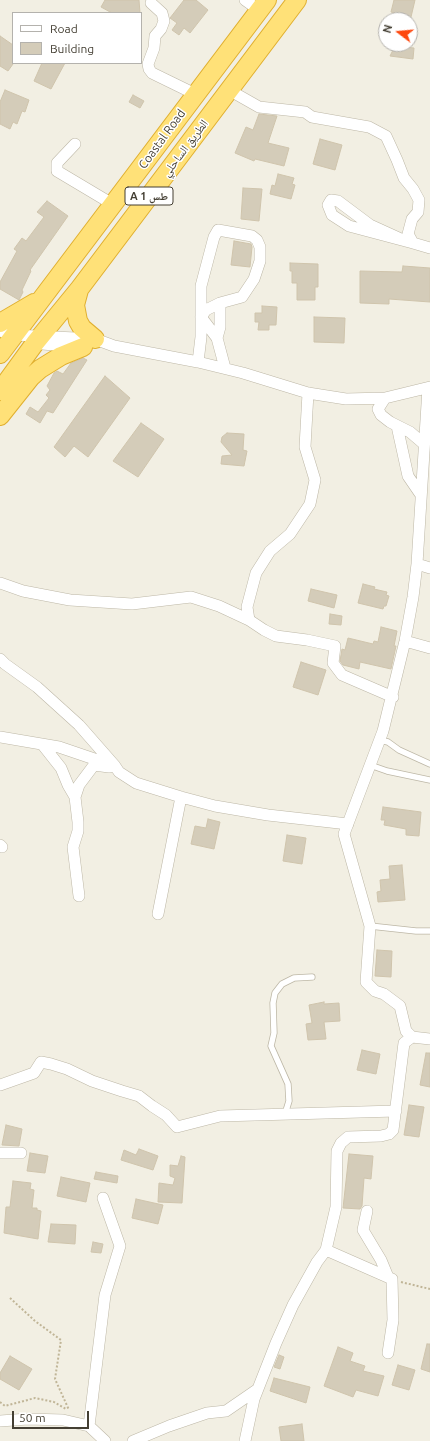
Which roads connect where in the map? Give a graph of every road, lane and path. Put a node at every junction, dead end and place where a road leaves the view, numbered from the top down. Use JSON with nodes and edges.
{"nodes":[{"id":1,"x":245,"y":0,"type":"edge"},
{"id":2,"x":297,"y":0,"type":"edge"},
{"id":3,"x":151,"y":3,"type":"dead end"},
{"id":4,"x":263,"y":5,"type":"edge"},
{"id":5,"x":229,"y":90,"type":"junction"},
{"id":6,"x":195,"y":94,"type":"junction"},
{"id":7,"x":75,"y":144,"type":"dead end"},
{"id":8,"x":114,"y":205,"type":"junction"},
{"id":9,"x":408,"y":242,"type":"junction"},
{"id":10,"x":430,"y":248,"type":"edge"},
{"id":11,"x":80,"y":288,"type":"junction"},
{"id":12,"x":43,"y":298,"type":"junction"},
{"id":13,"x":220,"y":303,"type":"junction"},
{"id":14,"x":201,"y":317,"type":"junction"},
{"id":15,"x":0,"y":323,"type":"edge"},
{"id":16,"x":217,"y":338,"type":"junction"},
{"id":17,"x":39,"y":339,"type":"junction"},
{"id":18,"x":5,"y":340,"type":"edge"},
{"id":19,"x":89,"y":343,"type":"junction"},
{"id":20,"x":198,"y":362,"type":"junction"},
{"id":21,"x":225,"y":368,"type":"junction"},
{"id":22,"x":429,"y":387,"type":"edge"},
{"id":23,"x":0,"y":391,"type":"edge"},
{"id":24,"x":308,"y":392,"type":"junction"},
{"id":25,"x":385,"y":398,"type":"junction"},
{"id":26,"x":0,"y":416,"type":"edge"},
{"id":27,"x":397,"y":426,"type":"junction"},
{"id":28,"x":424,"y":444,"type":"junction"},
{"id":29,"x":426,"y":479,"type":"edge"},
{"id":30,"x":421,"y":495,"type":"junction"},
{"id":31,"x":417,"y":564,"type":"junction"},
{"id":32,"x":430,"y":568,"type":"edge"},
{"id":33,"x":0,"y":583,"type":"edge"},
{"id":34,"x":249,"y":620,"type":"junction"},
{"id":35,"x":405,"y":641,"type":"junction"},
{"id":36,"x":430,"y":648,"type":"edge"},
{"id":37,"x":0,"y":659,"type":"edge"},
{"id":38,"x":392,"y":697,"type":"junction"},
{"id":39,"x":0,"y":737,"type":"edge"},
{"id":40,"x":380,"y":740,"type":"junction"},
{"id":41,"x":42,"y":744,"type":"junction"},
{"id":42,"x":430,"y":764,"type":"edge"},
{"id":43,"x":370,"y":765,"type":"junction"},
{"id":44,"x":115,"y":766,"type":"junction"},
{"id":45,"x":430,"y":780,"type":"edge"},
{"id":46,"x":75,"y":797,"type":"junction"},
{"id":47,"x":181,"y":798,"type":"junction"},
{"id":48,"x":348,"y":824,"type":"junction"},
{"id":49,"x":79,"y":896,"type":"dead end"},
{"id":50,"x":158,"y":914,"type":"dead end"},
{"id":51,"x":370,"y":926,"type":"junction"},
{"id":52,"x":430,"y":931,"type":"edge"},
{"id":53,"x":312,"y":977,"type":"dead end"},
{"id":54,"x":412,"y":1037,"type":"junction"},
{"id":55,"x":430,"y":1039,"type":"edge"},
{"id":56,"x":0,"y":1085,"type":"edge"},
{"id":57,"x":396,"y":1111,"type":"junction"},
{"id":58,"x":285,"y":1114,"type":"junction"},
{"id":59,"x":0,"y":1153,"type":"edge"},
{"id":60,"x":21,"y":1154,"type":"dead end"},
{"id":61,"x":103,"y":1198,"type":"dead end"},
{"id":62,"x":367,"y":1211,"type":"dead end"},
{"id":63,"x":326,"y":1250,"type":"junction"},
{"id":64,"x":390,"y":1278,"type":"junction"},
{"id":65,"x":430,"y":1289,"type":"edge"},
{"id":66,"x":10,"y":1298,"type":"dead end"},
{"id":67,"x":388,"y":1353,"type":"dead end"},
{"id":68,"x":258,"y":1389,"type":"junction"},
{"id":69,"x":0,"y":1402,"type":"edge"},
{"id":70,"x":69,"y":1410,"type":"junction"},
{"id":71,"x":0,"y":1421,"type":"edge"},
{"id":72,"x":89,"y":1426,"type":"junction"},
{"id":73,"x":105,"y":1441,"type":"edge"},
{"id":74,"x":133,"y":1441,"type":"edge"},
{"id":75,"x":245,"y":1441,"type":"edge"}],
"edges":[{"from":1,"to":4,"type":"street"},
{"from":2,"to":5,"type":"highway","name":"الطريق الساحلي","number":"A 1 طس"},
{"from":3,"to":6,"type":"street"},
{"from":4,"to":6,"type":"highway","name":"Coastal Road","number":"A 1 طس"},
{"from":5,"to":9,"type":"street"},
{"from":5,"to":11,"type":"highway","name":"الطريق الساحلي","number":"A 1 طس"},
{"from":6,"to":8,"type":"highway","name":"Coastal Road","number":"A 1 طس"},
{"from":7,"to":8,"type":"street"},
{"from":8,"to":12,"type":"highway","name":"Coastal Road","number":"A 1 طس"},
{"from":9,"to":9,"type":"street"},
{"from":9,"to":10,"type":"street"},
{"from":11,"to":17,"type":"highway","name":"الطريق الساحلي","number":"A 1 طس"},
{"from":11,"to":19,"type":"highway"},
{"from":12,"to":15,"type":"highway"},
{"from":12,"to":18,"type":"highway","name":"Coastal Road","number":"A 1 طس"},
{"from":13,"to":14,"type":"street"},
{"from":13,"to":14,"type":"street"},
{"from":13,"to":16,"type":"street"},
{"from":14,"to":16,"type":"street"},
{"from":14,"to":20,"type":"street"},
{"from":16,"to":21,"type":"street"},
{"from":17,"to":18,"type":"street"},
{"from":17,"to":19,"type":"street"},
{"from":17,"to":23,"type":"highway","name":"الطريق الساحلي","number":"A 1 طس"},
{"from":19,"to":20,"type":"street"},
{"from":19,"to":26,"type":"highway"},
{"from":20,"to":21,"type":"street"},
{"from":21,"to":24,"type":"street"},
{"from":22,"to":25,"type":"street"},
{"from":22,"to":28,"type":"street"},
{"from":24,"to":25,"type":"street"},
{"from":24,"to":34,"type":"street"},
{"from":25,"to":27,"type":"street"},
{"from":27,"to":28,"type":"street"},
{"from":27,"to":30,"type":"street"},
{"from":28,"to":29,"type":"street"},
{"from":29,"to":30,"type":"street"},
{"from":30,"to":31,"type":"street"},
{"from":31,"to":32,"type":"street"},
{"from":31,"to":35,"type":"street"},
{"from":33,"to":34,"type":"street"},
{"from":34,"to":38,"type":"street"},
{"from":35,"to":36,"type":"street"},
{"from":35,"to":38,"type":"street"},
{"from":37,"to":44,"type":"street"},
{"from":38,"to":40,"type":"street"},
{"from":39,"to":41,"type":"street"},
{"from":40,"to":42,"type":"lane"},
{"from":40,"to":43,"type":"street"},
{"from":41,"to":44,"type":"street"},
{"from":41,"to":46,"type":"street"},
{"from":43,"to":45,"type":"lane"},
{"from":43,"to":48,"type":"street"},
{"from":44,"to":46,"type":"street"},
{"from":44,"to":47,"type":"street"},
{"from":46,"to":49,"type":"street"},
{"from":47,"to":48,"type":"street"},
{"from":47,"to":50,"type":"street"},
{"from":48,"to":51,"type":"street"},
{"from":51,"to":52,"type":"lane"},
{"from":51,"to":54,"type":"street"},
{"from":53,"to":58,"type":"lane"},
{"from":54,"to":55,"type":"street"},
{"from":54,"to":57,"type":"street"},
{"from":56,"to":58,"type":"street"},
{"from":57,"to":58,"type":"street"},
{"from":57,"to":63,"type":"street"},
{"from":59,"to":60,"type":"street"},
{"from":61,"to":72,"type":"street"},
{"from":62,"to":64,"type":"street"},
{"from":63,"to":64,"type":"street"},
{"from":63,"to":68,"type":"street"},
{"from":64,"to":65,"type":"path"},
{"from":64,"to":67,"type":"street"},
{"from":66,"to":70,"type":"path"},
{"from":68,"to":74,"type":"street"},
{"from":68,"to":75,"type":"street"},
{"from":69,"to":70,"type":"path"},
{"from":70,"to":72,"type":"path"},
{"from":71,"to":72,"type":"street"},
{"from":72,"to":73,"type":"street"}]}
